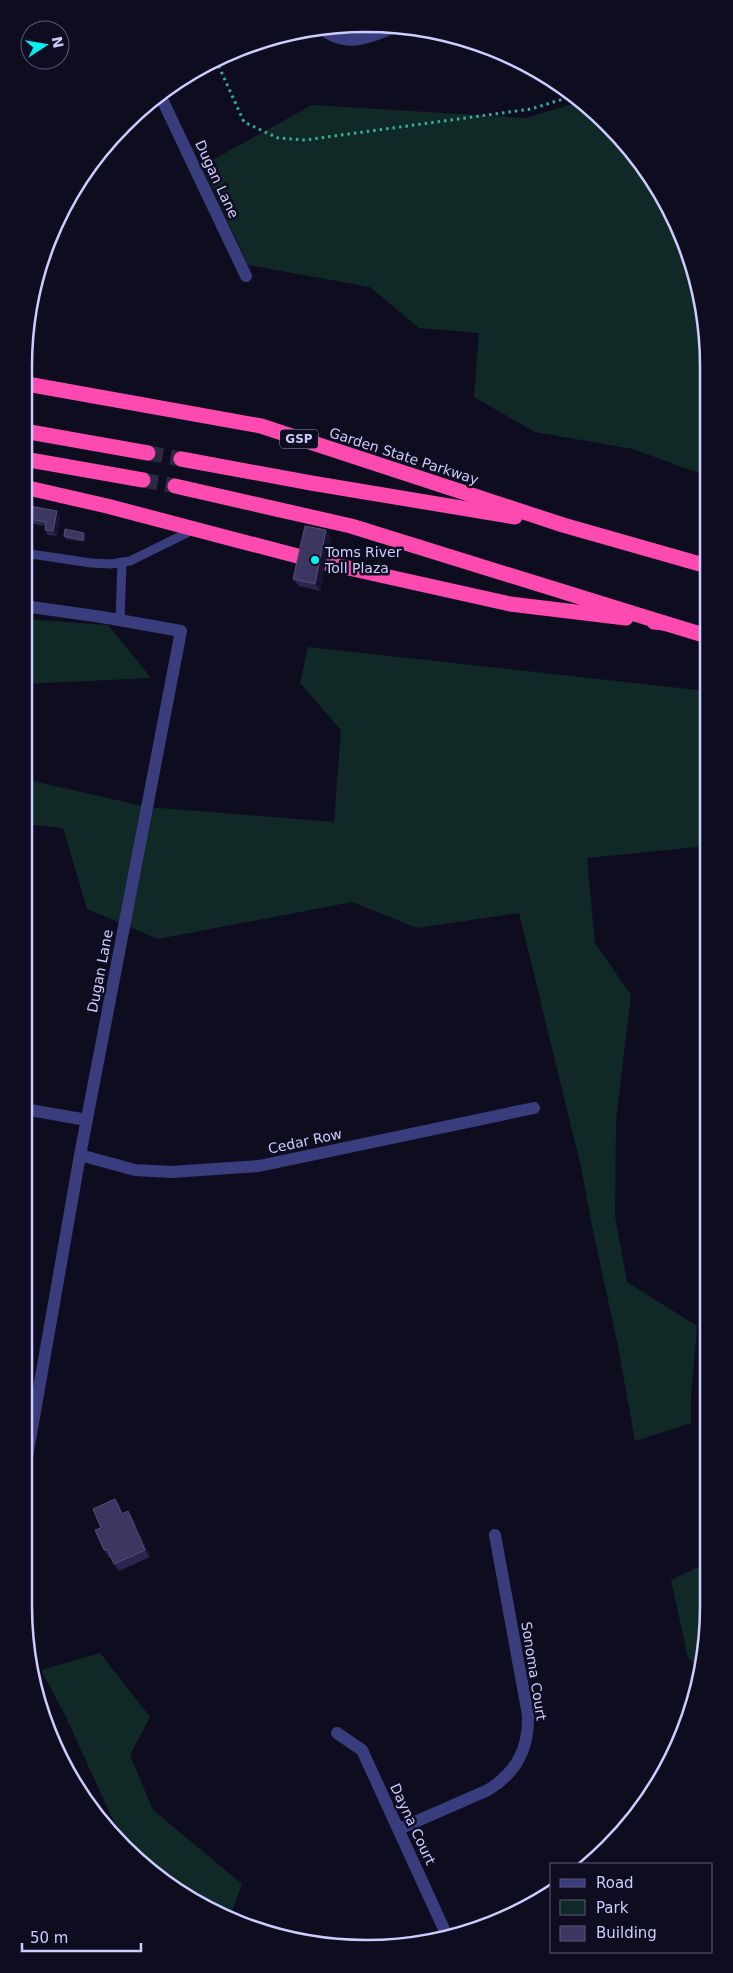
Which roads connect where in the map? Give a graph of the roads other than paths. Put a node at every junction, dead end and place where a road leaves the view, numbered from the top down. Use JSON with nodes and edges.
{"nodes":[{"id":1,"x":381,"y":33,"type":"edge"},
{"id":2,"x":332,"y":34,"type":"edge"},
{"id":3,"x":163,"y":102,"type":"edge"},
{"id":4,"x":246,"y":276,"type":"dead end"},
{"id":5,"x":32,"y":385,"type":"edge"},
{"id":6,"x":32,"y":432,"type":"edge"},
{"id":7,"x":148,"y":453,"type":"tunnel mouth"},
{"id":8,"x":181,"y":459,"type":"tunnel mouth"},
{"id":9,"x":32,"y":461,"type":"edge"},
{"id":10,"x":143,"y":480,"type":"tunnel mouth"},
{"id":11,"x":175,"y":486,"type":"tunnel mouth"},
{"id":12,"x":32,"y":489,"type":"edge"},
{"id":13,"x":563,"y":525,"type":"junction"},
{"id":14,"x":196,"y":529,"type":"junction"},
{"id":15,"x":32,"y":554,"type":"edge"},
{"id":16,"x":305,"y":558,"type":"edge"},
{"id":17,"x":122,"y":562,"type":"junction"},
{"id":18,"x":326,"y":563,"type":"dead end"},
{"id":19,"x":700,"y":564,"type":"edge"},
{"id":20,"x":32,"y":607,"type":"edge"},
{"id":21,"x":120,"y":620,"type":"junction"},
{"id":22,"x":664,"y":623,"type":"junction"},
{"id":23,"x":700,"y":634,"type":"edge"},
{"id":24,"x":534,"y":1108,"type":"dead end"},
{"id":25,"x":32,"y":1110,"type":"edge"},
{"id":26,"x":87,"y":1120,"type":"junction"},
{"id":27,"x":80,"y":1155,"type":"junction"},
{"id":28,"x":32,"y":1428,"type":"edge"},
{"id":29,"x":495,"y":1535,"type":"dead end"},
{"id":30,"x":337,"y":1733,"type":"dead end"},
{"id":31,"x":399,"y":1829,"type":"junction"},
{"id":32,"x":445,"y":1931,"type":"edge"}],
"edges":[{"from":1,"to":2,"type":"street"},
{"from":3,"to":4,"type":"street","name":"Dugan Lane"},
{"from":5,"to":13,"type":"highway","name":"Garden State Parkway","number":"GSP"},
{"from":6,"to":7,"type":"highway"},
{"from":8,"to":13,"type":"highway"},
{"from":9,"to":10,"type":"highway"},
{"from":11,"to":22,"type":"highway"},
{"from":12,"to":14,"type":"highway"},
{"from":13,"to":19,"type":"highway","name":"Garden State Parkway","number":"GSP"},
{"from":14,"to":16,"type":"highway"},
{"from":14,"to":17,"type":"lane"},
{"from":15,"to":17,"type":"lane"},
{"from":17,"to":21,"type":"lane"},
{"from":18,"to":22,"type":"highway"},
{"from":20,"to":21,"type":"street","name":"Dugan Lane"},
{"from":21,"to":26,"type":"street","name":"Dugan Lane"},
{"from":22,"to":23,"type":"highway"},
{"from":24,"to":27,"type":"street","name":"Cedar Row"},
{"from":25,"to":26,"type":"street"},
{"from":26,"to":27,"type":"street","name":"Dugan Lane"},
{"from":27,"to":28,"type":"street","name":"Dugan Lane"},
{"from":29,"to":31,"type":"street","name":"Sonoma Court"},
{"from":30,"to":31,"type":"street","name":"Dayna Court"},
{"from":31,"to":32,"type":"street","name":"Dayna Court"}]}
